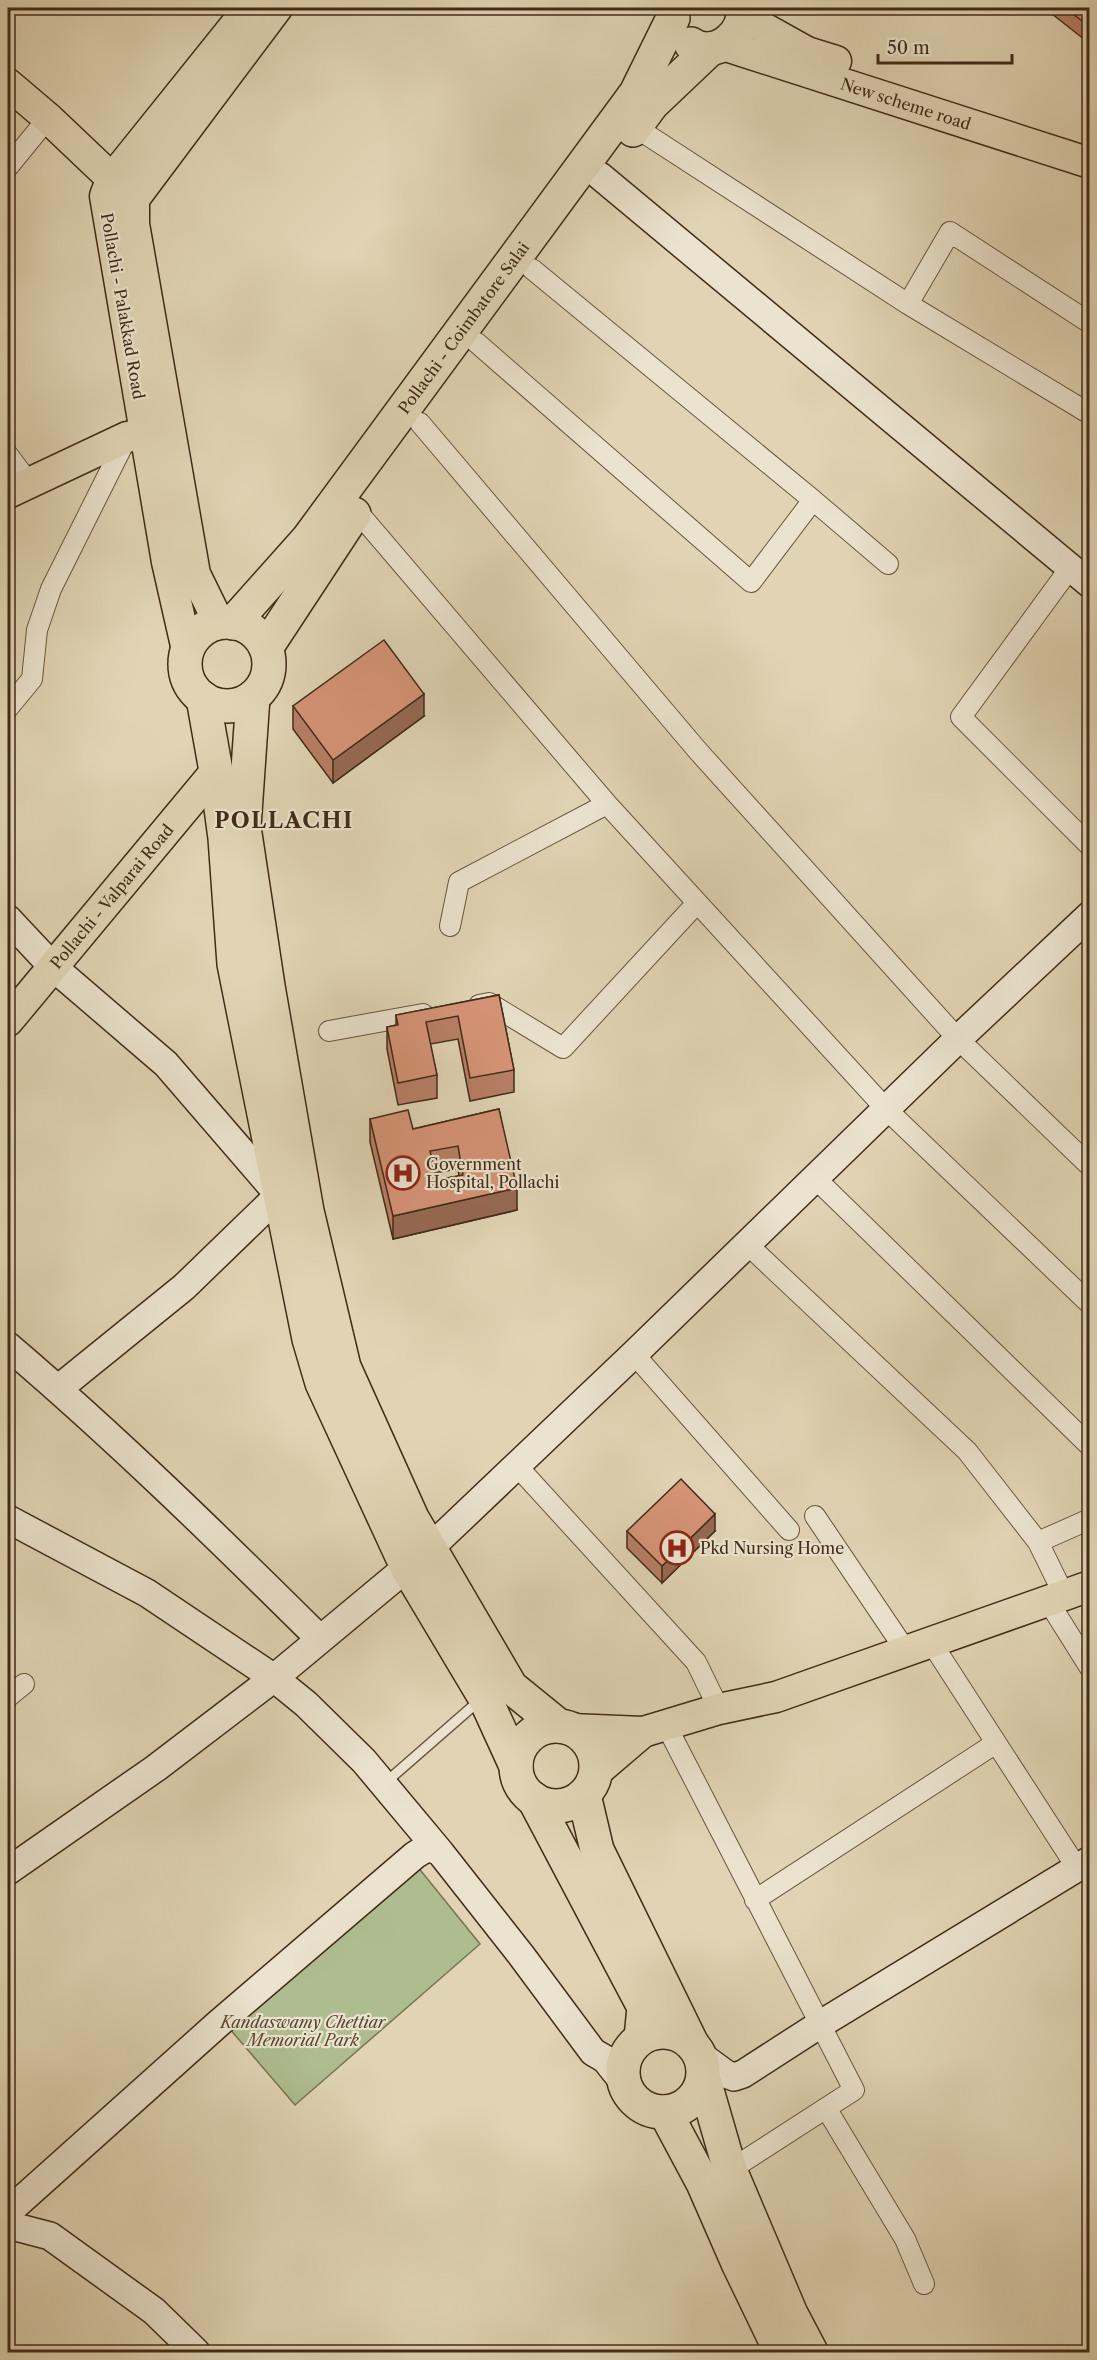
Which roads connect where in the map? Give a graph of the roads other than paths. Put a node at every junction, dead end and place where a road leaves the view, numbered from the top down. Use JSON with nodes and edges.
{"nodes":[{"id":1,"x":249,"y":8,"type":"edge"},
{"id":2,"x":278,"y":8,"type":"edge"},
{"id":3,"x":669,"y":11,"type":"edge"},
{"id":4,"x":743,"y":12,"type":"edge"},
{"id":5,"x":716,"y":47,"type":"junction"},
{"id":6,"x":8,"y":84,"type":"edge"},
{"id":7,"x":48,"y":118,"type":"junction"},
{"id":8,"x":635,"y":127,"type":"junction"},
{"id":9,"x":1089,"y":141,"type":"edge"},
{"id":10,"x":1089,"y":163,"type":"edge"},
{"id":11,"x":8,"y":167,"type":"edge"},
{"id":12,"x":600,"y":176,"type":"junction"},
{"id":13,"x":111,"y":180,"type":"junction"},
{"id":14,"x":134,"y":199,"type":"junction"},
{"id":15,"x":532,"y":269,"type":"junction"},
{"id":16,"x":908,"y":304,"type":"junction"},
{"id":17,"x":1089,"y":323,"type":"edge"},
{"id":18,"x":477,"y":343,"type":"junction"},
{"id":19,"x":1089,"y":414,"type":"edge"},
{"id":20,"x":420,"y":423,"type":"junction"},
{"id":21,"x":136,"y":435,"type":"junction"},
{"id":22,"x":8,"y":455,"type":"edge"},
{"id":23,"x":18,"y":488,"type":"edge"},
{"id":24,"x":813,"y":500,"type":"junction"},
{"id":25,"x":356,"y":510,"type":"junction"},
{"id":26,"x":888,"y":564,"type":"dead end"},
{"id":27,"x":1080,"y":576,"type":"edge"},
{"id":28,"x":226,"y":623,"type":"junction"},
{"id":29,"x":266,"y":648,"type":"junction"},
{"id":30,"x":187,"y":650,"type":"junction"},
{"id":31,"x":203,"y":698,"type":"junction"},
{"id":32,"x":253,"y":698,"type":"junction"},
{"id":33,"x":8,"y":708,"type":"edge"},
{"id":34,"x":216,"y":771,"type":"junction"},
{"id":35,"x":607,"y":804,"type":"junction"},
{"id":36,"x":1089,"y":846,"type":"edge"},
{"id":37,"x":697,"y":903,"type":"junction"},
{"id":38,"x":1089,"y":915,"type":"edge"},
{"id":39,"x":8,"y":920,"type":"edge"},
{"id":40,"x":450,"y":926,"type":"dead end"},
{"id":41,"x":53,"y":967,"type":"junction"},
{"id":42,"x":8,"y":1021,"type":"edge"},
{"id":43,"x":329,"y":1031,"type":"dead end"},
{"id":44,"x":958,"y":1039,"type":"junction"},
{"id":45,"x":886,"y":1109,"type":"junction"},
{"id":46,"x":1089,"y":1166,"type":"edge"},
{"id":47,"x":816,"y":1179,"type":"junction"},
{"id":48,"x":279,"y":1195,"type":"junction"},
{"id":49,"x":748,"y":1245,"type":"junction"},
{"id":50,"x":1089,"y":1304,"type":"edge"},
{"id":51,"x":8,"y":1346,"type":"edge"},
{"id":52,"x":634,"y":1354,"type":"junction"},
{"id":53,"x":58,"y":1389,"type":"junction"},
{"id":54,"x":1089,"y":1446,"type":"edge"},
{"id":55,"x":517,"y":1466,"type":"junction"},
{"id":56,"x":815,"y":1515,"type":"dead end"},
{"id":57,"x":8,"y":1519,"type":"edge"},
{"id":58,"x":1089,"y":1519,"type":"edge"},
{"id":59,"x":789,"y":1530,"type":"dead end"},
{"id":60,"x":1038,"y":1542,"type":"junction"},
{"id":61,"x":418,"y":1558,"type":"junction"},
{"id":62,"x":1067,"y":1594,"type":"edge"},
{"id":63,"x":319,"y":1638,"type":"junction"},
{"id":64,"x":919,"y":1646,"type":"junction"},
{"id":65,"x":1089,"y":1668,"type":"edge"},
{"id":66,"x":274,"y":1678,"type":"junction"},
{"id":67,"x":24,"y":1684,"type":"dead end"},
{"id":68,"x":484,"y":1696,"type":"junction"},
{"id":69,"x":8,"y":1697,"type":"edge"},
{"id":70,"x":719,"y":1709,"type":"junction"},
{"id":71,"x":565,"y":1727,"type":"junction"},
{"id":72,"x":654,"y":1728,"type":"junction"},
{"id":73,"x":996,"y":1743,"type":"junction"},
{"id":74,"x":516,"y":1766,"type":"junction"},
{"id":75,"x":383,"y":1784,"type":"junction"},
{"id":76,"x":589,"y":1784,"type":"junction"},
{"id":77,"x":534,"y":1799,"type":"junction"},
{"id":78,"x":440,"y":1852,"type":"junction"},
{"id":79,"x":1083,"y":1864,"type":"edge"},
{"id":80,"x":8,"y":1871,"type":"edge"},
{"id":81,"x":755,"y":1900,"type":"junction"},
{"id":82,"x":819,"y":2025,"type":"junction"},
{"id":83,"x":624,"y":2060,"type":"junction"},
{"id":84,"x":705,"y":2066,"type":"junction"},
{"id":85,"x":826,"y":2108,"type":"junction"},
{"id":86,"x":665,"y":2112,"type":"junction"},
{"id":87,"x":730,"y":2170,"type":"junction"},
{"id":88,"x":8,"y":2212,"type":"edge"},
{"id":89,"x":8,"y":2225,"type":"edge"},
{"id":90,"x":924,"y":2284,"type":"dead end"},
{"id":91,"x":196,"y":2352,"type":"edge"},
{"id":92,"x":781,"y":2352,"type":"edge"},
{"id":93,"x":811,"y":2352,"type":"edge"}],
"edges":[{"from":1,"to":13,"type":"main road"},
{"from":2,"to":14,"type":"main road"},
{"from":3,"to":5,"type":"highway","name":"Pollachi - Coimbatore Salai"},
{"from":3,"to":28,"type":"highway","name":"Pollachi - Coimbatore Salai"},
{"from":4,"to":5,"type":"highway","name":"Pollachi - Coimbatore Salai"},
{"from":4,"to":9,"type":"main road","name":"New scheme road"},
{"from":5,"to":8,"type":"highway","name":"Pollachi - Coimbatore Salai"},
{"from":5,"to":10,"type":"main road","name":"New scheme road"},
{"from":6,"to":7,"type":"main road"},
{"from":7,"to":11,"type":"street"},
{"from":7,"to":13,"type":"main road"},
{"from":8,"to":12,"type":"highway","name":"Pollachi - Coimbatore Salai"},
{"from":8,"to":16,"type":"street"},
{"from":12,"to":15,"type":"highway","name":"Pollachi - Coimbatore Salai"},
{"from":12,"to":27,"type":"street"},
{"from":13,"to":14,"type":"main road"},
{"from":13,"to":21,"type":"main road","name":"Pollachi - Palakkad Road"},
{"from":14,"to":28,"type":"main road"},
{"from":15,"to":18,"type":"highway","name":"Pollachi - Coimbatore Salai"},
{"from":15,"to":24,"type":"street"},
{"from":16,"to":17,"type":"street"},
{"from":16,"to":19,"type":"street"},
{"from":18,"to":20,"type":"highway","name":"Pollachi - Coimbatore Salai"},
{"from":18,"to":24,"type":"street"},
{"from":20,"to":25,"type":"highway","name":"Pollachi - Coimbatore Salai"},
{"from":20,"to":44,"type":"street"},
{"from":21,"to":23,"type":"main road"},
{"from":21,"to":30,"type":"main road","name":"Pollachi - Palakkad Road"},
{"from":21,"to":33,"type":"street"},
{"from":22,"to":23,"type":"street"},
{"from":24,"to":26,"type":"street"},
{"from":25,"to":29,"type":"highway","name":"Pollachi - Coimbatore Salai"},
{"from":25,"to":35,"type":"street"},
{"from":27,"to":36,"type":"street"},
{"from":28,"to":29,"type":"highway"},
{"from":28,"to":30,"type":"highway","name":"Pollachi - Coimbatore Salai"},
{"from":29,"to":32,"type":"highway"},
{"from":30,"to":31,"type":"highway"},
{"from":31,"to":32,"type":"highway"},
{"from":31,"to":34,"type":"highway"},
{"from":32,"to":61,"type":"highway"},
{"from":34,"to":41,"type":"main road","name":"Pollachi - Valparai Road"},
{"from":34,"to":48,"type":"highway"},
{"from":35,"to":37,"type":"street"},
{"from":35,"to":40,"type":"street"},
{"from":37,"to":43,"type":"street"},
{"from":37,"to":45,"type":"street"},
{"from":38,"to":44,"type":"street"},
{"from":39,"to":41,"type":"street"},
{"from":41,"to":42,"type":"main road","name":"Pollachi - Valparai Road"},
{"from":41,"to":48,"type":"street"},
{"from":44,"to":45,"type":"street"},
{"from":44,"to":46,"type":"street"},
{"from":45,"to":47,"type":"street"},
{"from":45,"to":50,"type":"street"},
{"from":47,"to":49,"type":"street"},
{"from":47,"to":54,"type":"street"},
{"from":48,"to":53,"type":"street"},
{"from":48,"to":61,"type":"highway"},
{"from":49,"to":52,"type":"street"},
{"from":49,"to":60,"type":"street"},
{"from":51,"to":53,"type":"street"},
{"from":52,"to":55,"type":"street"},
{"from":52,"to":59,"type":"street"},
{"from":53,"to":63,"type":"street"},
{"from":55,"to":61,"type":"street"},
{"from":55,"to":70,"type":"street"},
{"from":56,"to":64,"type":"street"},
{"from":57,"to":66,"type":"street"},
{"from":58,"to":60,"type":"street"},
{"from":60,"to":62,"type":"street"},
{"from":61,"to":63,"type":"street"},
{"from":61,"to":68,"type":"highway"},
{"from":61,"to":71,"type":"highway"},
{"from":62,"to":64,"type":"main road"},
{"from":62,"to":65,"type":"street"},
{"from":63,"to":66,"type":"street"},
{"from":64,"to":70,"type":"main road"},
{"from":64,"to":73,"type":"street"},
{"from":66,"to":75,"type":"street"},
{"from":66,"to":80,"type":"street"},
{"from":67,"to":69,"type":"street"},
{"from":68,"to":74,"type":"highway"},
{"from":68,"to":75,"type":"lane"},
{"from":70,"to":72,"type":"main road"},
{"from":71,"to":72,"type":"main road"},
{"from":71,"to":74,"type":"highway"},
{"from":71,"to":76,"type":"highway"},
{"from":72,"to":76,"type":"main road"},
{"from":72,"to":81,"type":"street"},
{"from":73,"to":79,"type":"street"},
{"from":73,"to":81,"type":"street"},
{"from":74,"to":77,"type":"highway"},
{"from":75,"to":78,"type":"street"},
{"from":76,"to":77,"type":"highway"},
{"from":76,"to":84,"type":"highway"},
{"from":77,"to":83,"type":"highway"},
{"from":78,"to":83,"type":"street"},
{"from":78,"to":88,"type":"street"},
{"from":79,"to":82,"type":"street"},
{"from":81,"to":82,"type":"street"},
{"from":82,"to":84,"type":"street"},
{"from":82,"to":85,"type":"street"},
{"from":83,"to":84,"type":"highway"},
{"from":83,"to":86,"type":"highway"},
{"from":84,"to":86,"type":"highway"},
{"from":84,"to":87,"type":"highway"},
{"from":85,"to":87,"type":"street"},
{"from":85,"to":90,"type":"street"},
{"from":86,"to":92,"type":"highway"},
{"from":87,"to":93,"type":"highway"},
{"from":89,"to":91,"type":"street"}]}
